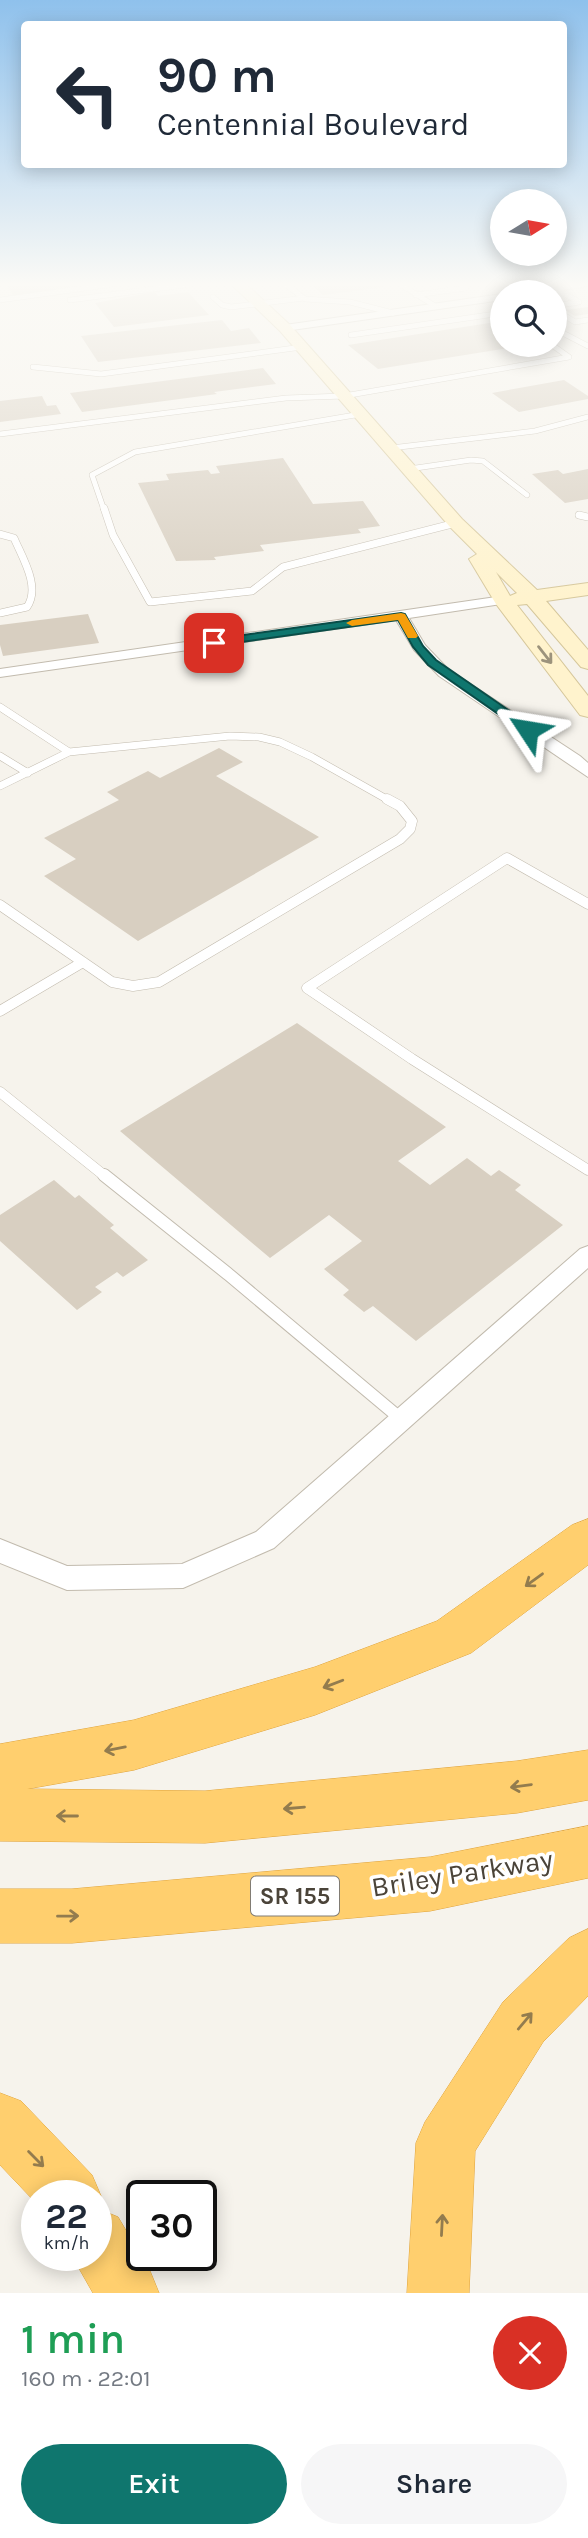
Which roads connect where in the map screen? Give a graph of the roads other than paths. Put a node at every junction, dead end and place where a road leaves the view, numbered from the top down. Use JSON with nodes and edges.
{"nodes":[{"id":1,"x":340,"y":391,"type":"edge"},
{"id":2,"x":373,"y":391,"type":"edge"},
{"id":3,"x":344,"y":396,"type":"junction"},
{"id":4,"x":361,"y":414,"type":"junction"},
{"id":5,"x":588,"y":417,"type":"edge"},
{"id":6,"x":0,"y":434,"type":"edge"},
{"id":7,"x":391,"y":448,"type":"junction"},
{"id":8,"x":409,"y":470,"type":"junction"},
{"id":9,"x":527,"y":495,"type":"dead end"},
{"id":10,"x":579,"y":515,"type":"dead end"},
{"id":11,"x":588,"y":517,"type":"edge"},
{"id":12,"x":456,"y":523,"type":"junction"},
{"id":13,"x":0,"y":534,"type":"edge"},
{"id":14,"x":588,"y":589,"type":"edge"},
{"id":15,"x":532,"y":597,"type":"junction"},
{"id":16,"x":503,"y":600,"type":"junction"},
{"id":17,"x":0,"y":613,"type":"edge"},
{"id":18,"x":401,"y":616,"type":"junction"},
{"id":19,"x":588,"y":663,"type":"edge"},
{"id":20,"x":0,"y":673,"type":"edge"},
{"id":21,"x":0,"y":707,"type":"edge"},
{"id":22,"x":588,"y":710,"type":"edge"},
{"id":23,"x":69,"y":752,"type":"junction"},
{"id":24,"x":0,"y":756,"type":"edge"},
{"id":25,"x":588,"y":772,"type":"edge"},
{"id":26,"x":28,"y":773,"type":"junction"},
{"id":27,"x":0,"y":786,"type":"edge"},
{"id":28,"x":588,"y":904,"type":"edge"},
{"id":29,"x":0,"y":905,"type":"edge"},
{"id":30,"x":83,"y":962,"type":"junction"},
{"id":31,"x":0,"y":1011,"type":"edge"},
{"id":32,"x":0,"y":1092,"type":"edge"},
{"id":33,"x":587,"y":1168,"type":"edge"},
{"id":34,"x":588,"y":1255,"type":"edge"},
{"id":35,"x":401,"y":1419,"type":"junction"},
{"id":36,"x":588,"y":1539,"type":"edge"},
{"id":37,"x":0,"y":1551,"type":"edge"},
{"id":38,"x":0,"y":1769,"type":"edge"},
{"id":39,"x":588,"y":1774,"type":"edge"},
{"id":40,"x":0,"y":1815,"type":"edge"},
{"id":41,"x":588,"y":1852,"type":"edge"},
{"id":42,"x":0,"y":1916,"type":"edge"},
{"id":43,"x":588,"y":1957,"type":"edge"},
{"id":44,"x":0,"y":2122,"type":"edge"},
{"id":45,"x":56,"y":2180,"type":"edge"},
{"id":46,"x":112,"y":2266,"type":"edge"},
{"id":47,"x":128,"y":2293,"type":"edge"},
{"id":48,"x":438,"y":2293,"type":"edge"}],
"edges":[{"from":1,"to":3,"type":"street"},
{"from":2,"to":3,"type":"lane"},
{"from":3,"to":4,"type":"street"},
{"from":3,"to":6,"type":"lane"},
{"from":4,"to":7,"type":"street"},
{"from":4,"to":12,"type":"lane"},
{"from":5,"to":7,"type":"lane"},
{"from":7,"to":8,"type":"street"},
{"from":8,"to":9,"type":"lane"},
{"from":8,"to":12,"type":"street"},
{"from":10,"to":11,"type":"lane"},
{"from":12,"to":15,"type":"street"},
{"from":12,"to":16,"type":"street"},
{"from":13,"to":17,"type":"lane"},
{"from":14,"to":15,"type":"street"},
{"from":15,"to":16,"type":"street"},
{"from":15,"to":19,"type":"street"},
{"from":16,"to":18,"type":"street"},
{"from":16,"to":22,"type":"street","one_way":true},
{"from":18,"to":20,"type":"street"},
{"from":18,"to":25,"type":"street"},
{"from":21,"to":23,"type":"lane"},
{"from":23,"to":26,"type":"lane"},
{"from":23,"to":30,"type":"lane"},
{"from":24,"to":26,"type":"lane"},
{"from":26,"to":27,"type":"lane"},
{"from":28,"to":33,"type":"lane"},
{"from":29,"to":30,"type":"lane"},
{"from":30,"to":31,"type":"lane"},
{"from":32,"to":35,"type":"lane"},
{"from":34,"to":35,"type":"street"},
{"from":35,"to":37,"type":"street"},
{"from":36,"to":38,"type":"highway","one_way":true},
{"from":39,"to":40,"type":"highway","one_way":true},
{"from":42,"to":41,"type":"highway","name":"Briley Parkway","number":"SR 155","one_way":true},
{"from":48,"to":43,"type":"highway","one_way":true},
{"from":44,"to":45,"type":"highway","one_way":true},
{"from":46,"to":47,"type":"highway"}]}
